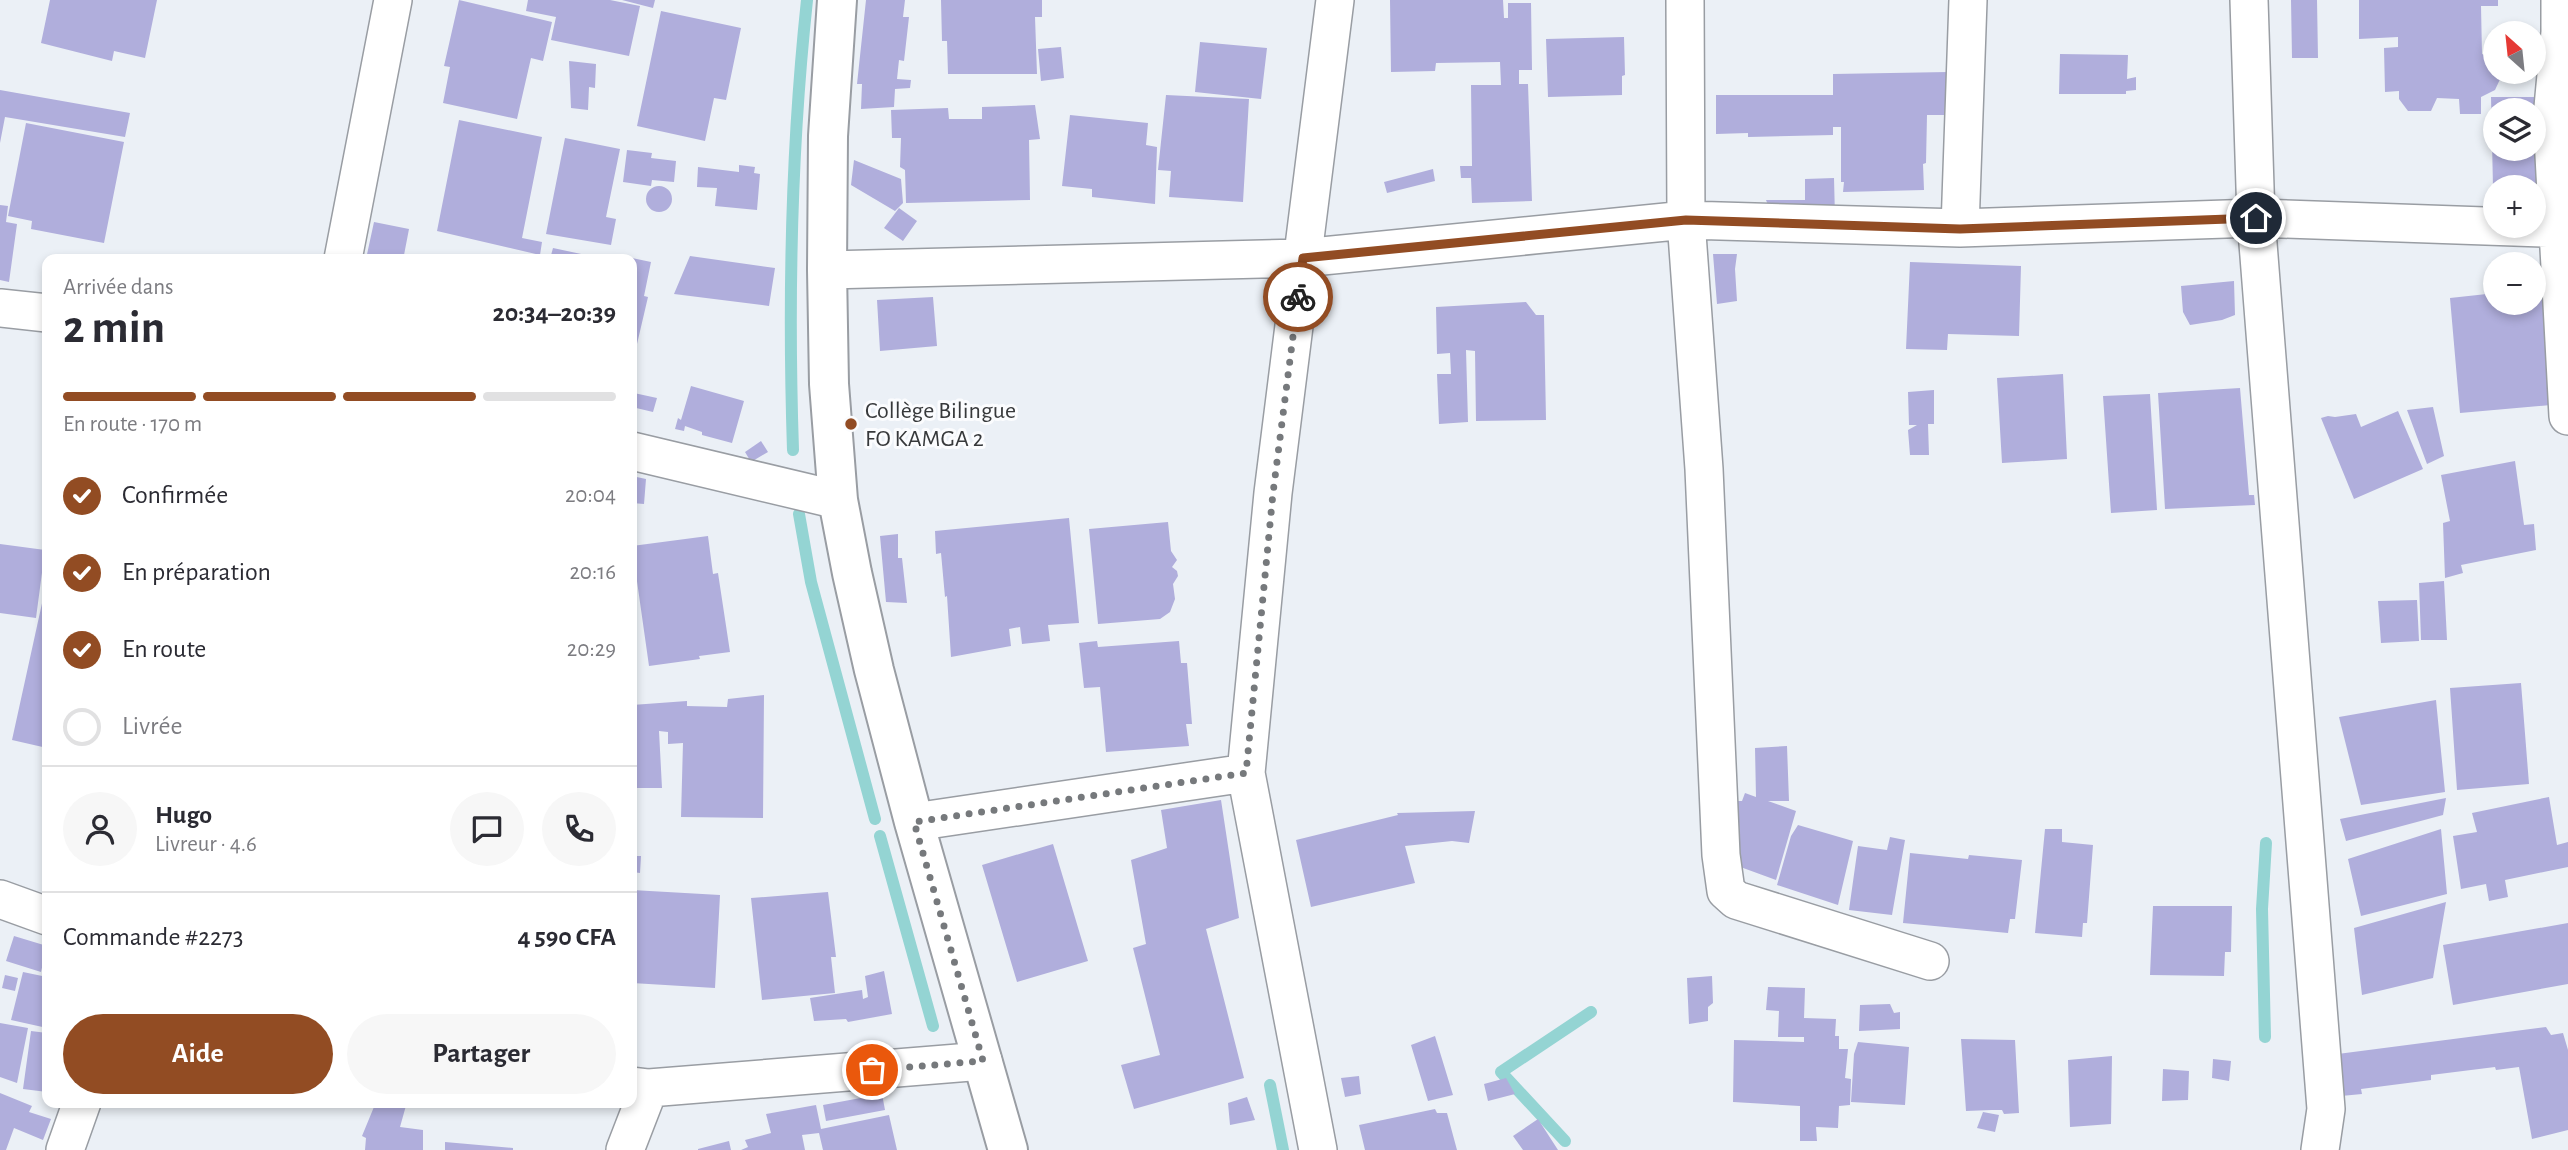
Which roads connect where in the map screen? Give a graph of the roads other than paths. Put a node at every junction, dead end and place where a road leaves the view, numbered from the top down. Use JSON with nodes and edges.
{"nodes":[{"id":1,"x":393,"y":0,"type":"edge"},
{"id":2,"x":837,"y":0,"type":"edge"},
{"id":3,"x":1335,"y":0,"type":"edge"},
{"id":4,"x":1685,"y":0,"type":"edge"},
{"id":5,"x":1968,"y":0,"type":"edge"},
{"id":6,"x":2249,"y":0,"type":"edge"},
{"id":7,"x":2560,"y":0,"type":"edge"},
{"id":8,"x":2256,"y":218,"type":"junction"},
{"id":9,"x":1686,"y":220,"type":"junction"},
{"id":10,"x":1960,"y":229,"type":"junction"},
{"id":11,"x":2563,"y":229,"type":"edge"},
{"id":12,"x":344,"y":254,"type":"edge"},
{"id":13,"x":1303,"y":258,"type":"junction"},
{"id":14,"x":827,"y":270,"type":"junction"},
{"id":15,"x":0,"y":308,"type":"edge"},
{"id":16,"x":42,"y":312,"type":"edge"},
{"id":17,"x":2568,"y":416,"type":"edge"},
{"id":18,"x":637,"y":452,"type":"edge"},
{"id":19,"x":838,"y":500,"type":"junction"},
{"id":20,"x":1246,"y":773,"type":"junction"},
{"id":21,"x":914,"y":822,"type":"junction"},
{"id":22,"x":0,"y":899,"type":"edge"},
{"id":23,"x":42,"y":914,"type":"edge"},
{"id":24,"x":1930,"y":961,"type":"dead end"},
{"id":25,"x":983,"y":1061,"type":"junction"},
{"id":26,"x":640,"y":1087,"type":"edge"},
{"id":27,"x":80,"y":1108,"type":"edge"},
{"id":28,"x":635,"y":1108,"type":"edge"},
{"id":29,"x":65,"y":1150,"type":"edge"},
{"id":30,"x":625,"y":1150,"type":"edge"},
{"id":31,"x":1008,"y":1150,"type":"edge"},
{"id":32,"x":1318,"y":1150,"type":"edge"},
{"id":33,"x":2320,"y":1150,"type":"edge"}],
"edges":[{"from":1,"to":12,"type":"street"},
{"from":2,"to":14,"type":"main road"},
{"from":3,"to":13,"type":"street"},
{"from":4,"to":9,"type":"street"},
{"from":5,"to":10,"type":"street"},
{"from":6,"to":8,"type":"street"},
{"from":7,"to":11,"type":"street"},
{"from":8,"to":10,"type":"street"},
{"from":8,"to":11,"type":"street"},
{"from":8,"to":33,"type":"street"},
{"from":9,"to":10,"type":"street"},
{"from":9,"to":13,"type":"street"},
{"from":9,"to":24,"type":"street"},
{"from":11,"to":17,"type":"street"},
{"from":13,"to":14,"type":"street"},
{"from":13,"to":20,"type":"street"},
{"from":14,"to":19,"type":"main road"},
{"from":15,"to":16,"type":"street"},
{"from":18,"to":19,"type":"street"},
{"from":19,"to":21,"type":"main road"},
{"from":20,"to":21,"type":"street"},
{"from":20,"to":32,"type":"street"},
{"from":21,"to":25,"type":"main road"},
{"from":22,"to":23,"type":"street"},
{"from":25,"to":26,"type":"street"},
{"from":25,"to":31,"type":"main road"},
{"from":27,"to":29,"type":"street"},
{"from":28,"to":30,"type":"street"}]}
